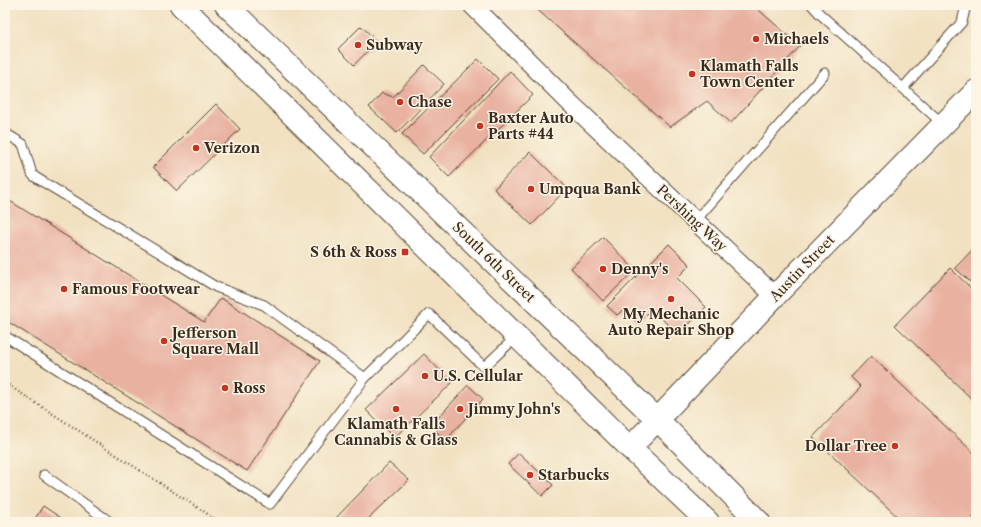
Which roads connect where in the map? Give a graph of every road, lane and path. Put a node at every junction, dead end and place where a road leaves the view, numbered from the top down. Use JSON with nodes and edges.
{"nodes":[{"id":1,"x":181,"y":5,"type":"edge"},
{"id":2,"x":226,"y":5,"type":"edge"},
{"id":3,"x":472,"y":5,"type":"edge"},
{"id":4,"x":812,"y":5,"type":"edge"},
{"id":5,"x":966,"y":5,"type":"edge"},
{"id":6,"x":825,"y":73,"type":"dead end"},
{"id":7,"x":903,"y":88,"type":"junction"},
{"id":8,"x":976,"y":91,"type":"edge"},
{"id":9,"x":943,"y":124,"type":"junction"},
{"id":10,"x":5,"y":133,"type":"edge"},
{"id":11,"x":695,"y":221,"type":"junction"},
{"id":12,"x":775,"y":296,"type":"junction"},
{"id":13,"x":5,"y":336,"type":"edge"},
{"id":14,"x":516,"y":336,"type":"junction"},
{"id":15,"x":366,"y":378,"type":"junction"},
{"id":16,"x":5,"y":382,"type":"edge"},
{"id":17,"x":657,"y":419,"type":"junction"},
{"id":18,"x":630,"y":448,"type":"junction"},
{"id":19,"x":44,"y":476,"type":"dead end"},
{"id":20,"x":110,"y":522,"type":"edge"},
{"id":21,"x":220,"y":522,"type":"edge"},
{"id":22,"x":708,"y":522,"type":"edge"},
{"id":23,"x":759,"y":522,"type":"edge"}],
"edges":[{"from":1,"to":14,"type":"main road"},
{"from":2,"to":17,"type":"main road","name":"South 6th Street"},
{"from":3,"to":11,"type":"street","name":"Pershing Way"},
{"from":4,"to":7,"type":"lane"},
{"from":5,"to":7,"type":"lane"},
{"from":6,"to":11,"type":"lane"},
{"from":7,"to":9,"type":"lane"},
{"from":8,"to":9,"type":"main road","name":"Austin Street"},
{"from":9,"to":12,"type":"main road","name":"Austin Street"},
{"from":10,"to":15,"type":"lane"},
{"from":11,"to":12,"type":"street","name":"Pershing Way"},
{"from":12,"to":17,"type":"main road","name":"Austin Street"},
{"from":13,"to":15,"type":"lane"},
{"from":14,"to":15,"type":"lane"},
{"from":14,"to":18,"type":"main road"},
{"from":16,"to":21,"type":"path"},
{"from":17,"to":18,"type":"main road","name":"Austin Street"},
{"from":17,"to":23,"type":"main road","name":"South 6th Street"},
{"from":18,"to":22,"type":"main road"},
{"from":19,"to":20,"type":"lane"}]}
